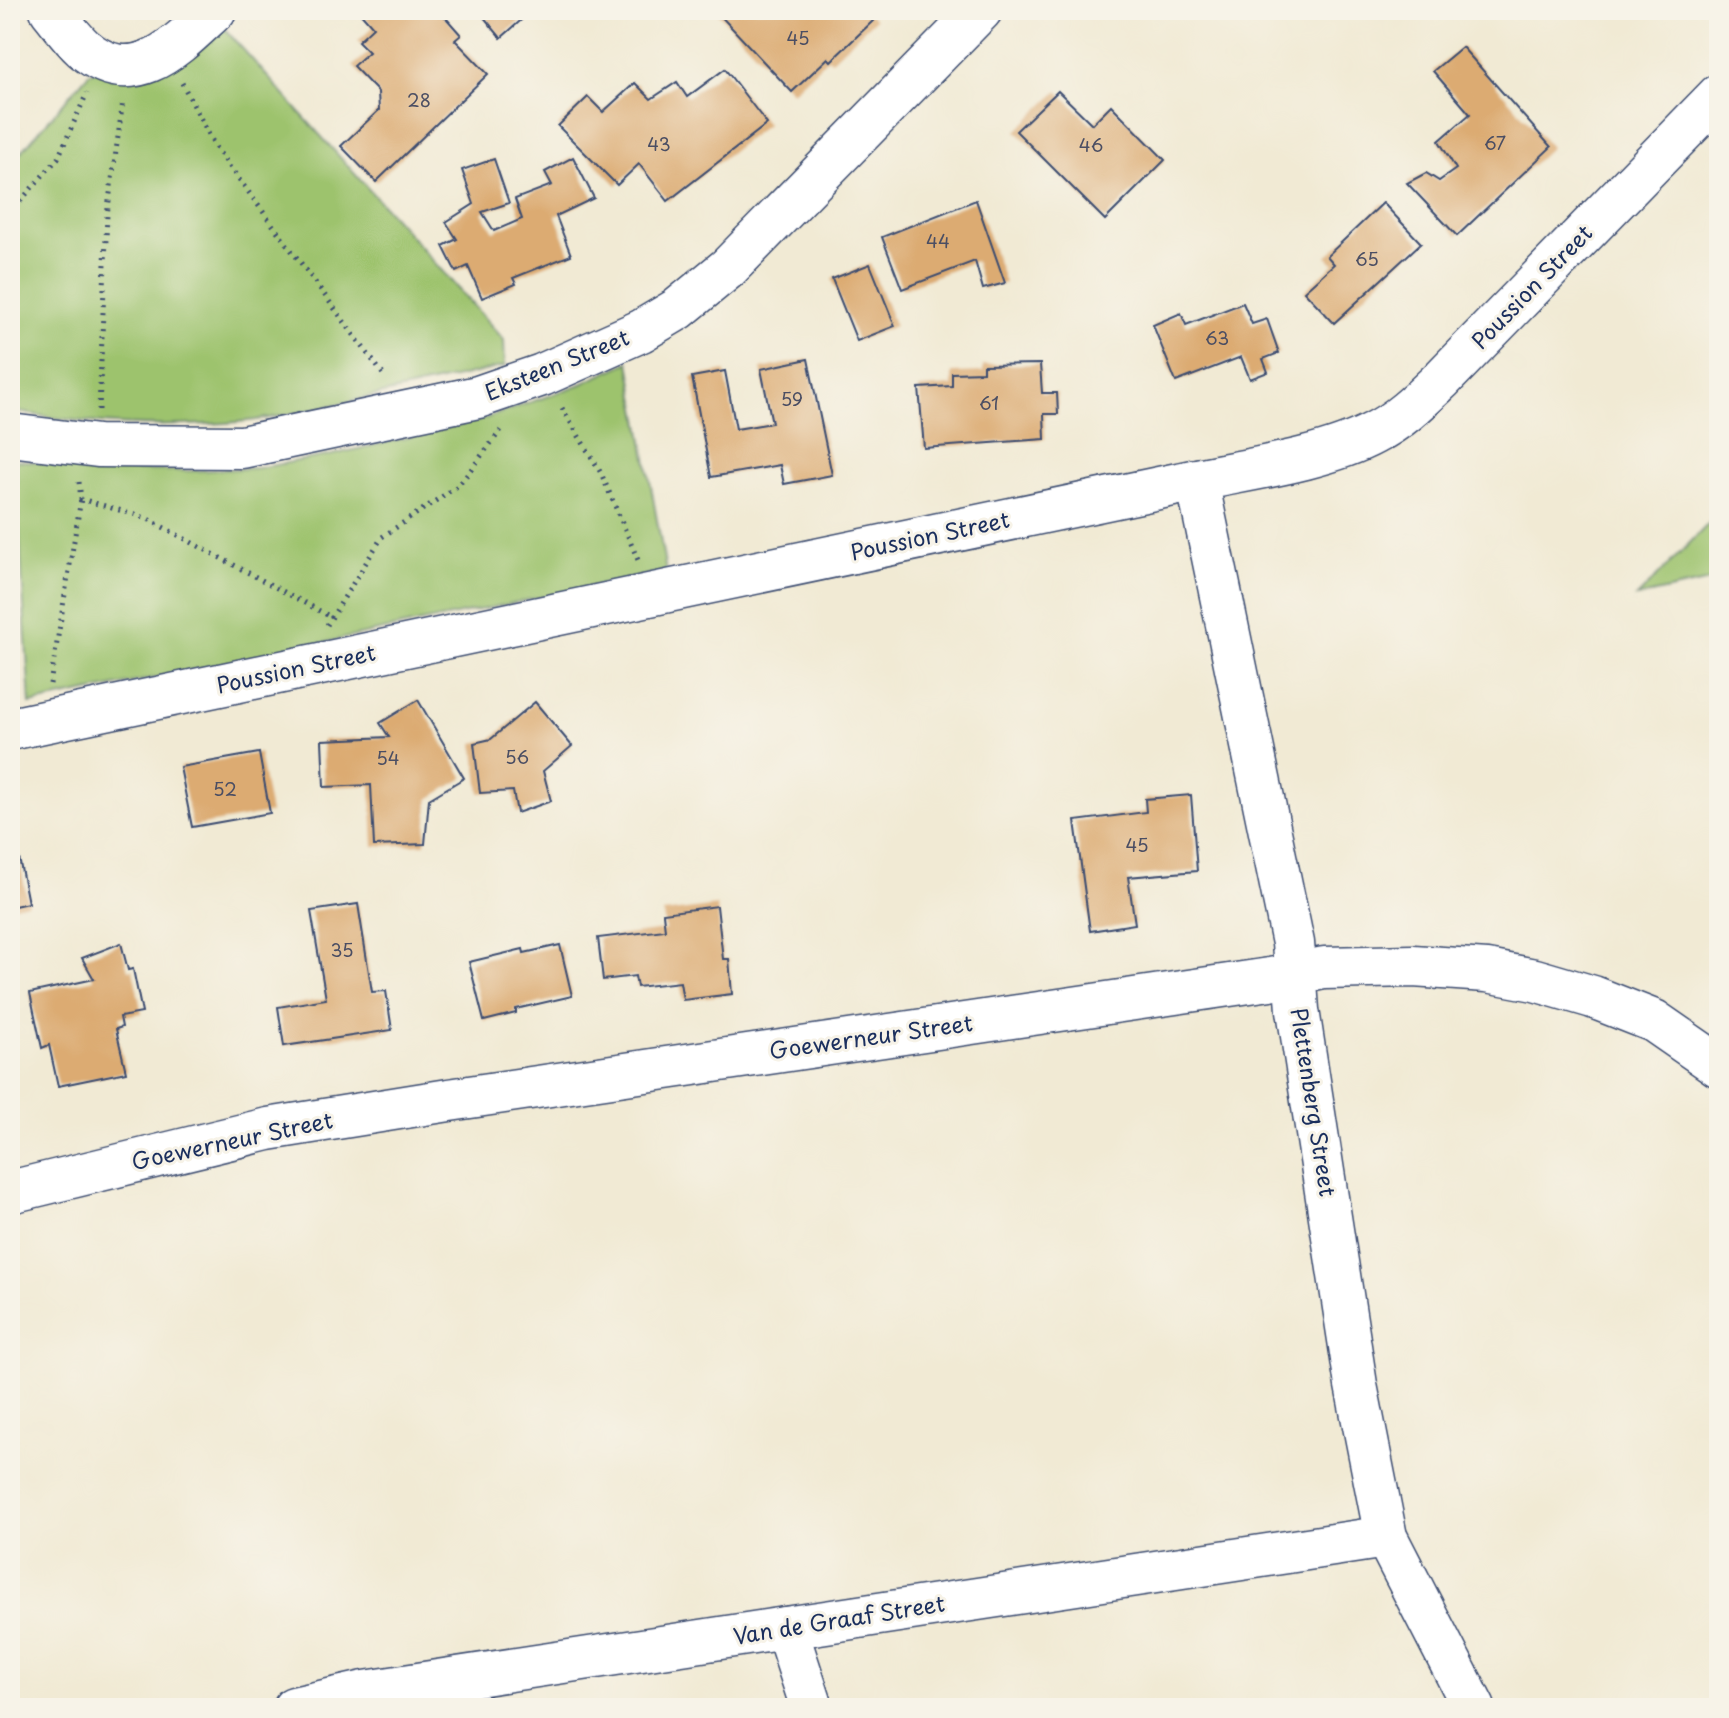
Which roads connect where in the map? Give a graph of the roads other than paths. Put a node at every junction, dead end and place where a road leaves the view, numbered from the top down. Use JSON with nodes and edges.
{"nodes":[{"id":1,"x":51,"y":10,"type":"edge"},
{"id":2,"x":215,"y":10,"type":"edge"},
{"id":3,"x":981,"y":10,"type":"edge"},
{"id":4,"x":1719,"y":95,"type":"edge"},
{"id":5,"x":10,"y":435,"type":"edge"},
{"id":6,"x":1197,"y":480,"type":"junction"},
{"id":7,"x":27,"y":726,"type":"edge"},
{"id":8,"x":1295,"y":974,"type":"junction"},
{"id":9,"x":1719,"y":1066,"type":"edge"},
{"id":10,"x":10,"y":1192,"type":"edge"},
{"id":11,"x":1386,"y":1537,"type":"junction"},
{"id":12,"x":786,"y":1628,"type":"junction"},
{"id":13,"x":294,"y":1708,"type":"edge"},
{"id":14,"x":812,"y":1708,"type":"edge"},
{"id":15,"x":1474,"y":1708,"type":"edge"}],
"edges":[{"from":1,"to":2,"type":"street"},
{"from":3,"to":5,"type":"street","name":"Eksteen Street"},
{"from":4,"to":6,"type":"street","name":"Poussion Street"},
{"from":6,"to":7,"type":"street","name":"Poussion Street"},
{"from":6,"to":8,"type":"street","name":"Plettenberg Street"},
{"from":8,"to":9,"type":"street","name":"Goewerneur Street"},
{"from":8,"to":10,"type":"street","name":"Goewerneur Street"},
{"from":8,"to":11,"type":"street","name":"Plettenberg Street"},
{"from":11,"to":12,"type":"street","name":"Van de Graaf Street"},
{"from":11,"to":15,"type":"street","name":"Plettenberg Street"},
{"from":12,"to":13,"type":"street","name":"Van de Graaf Street"},
{"from":12,"to":14,"type":"street"}]}
